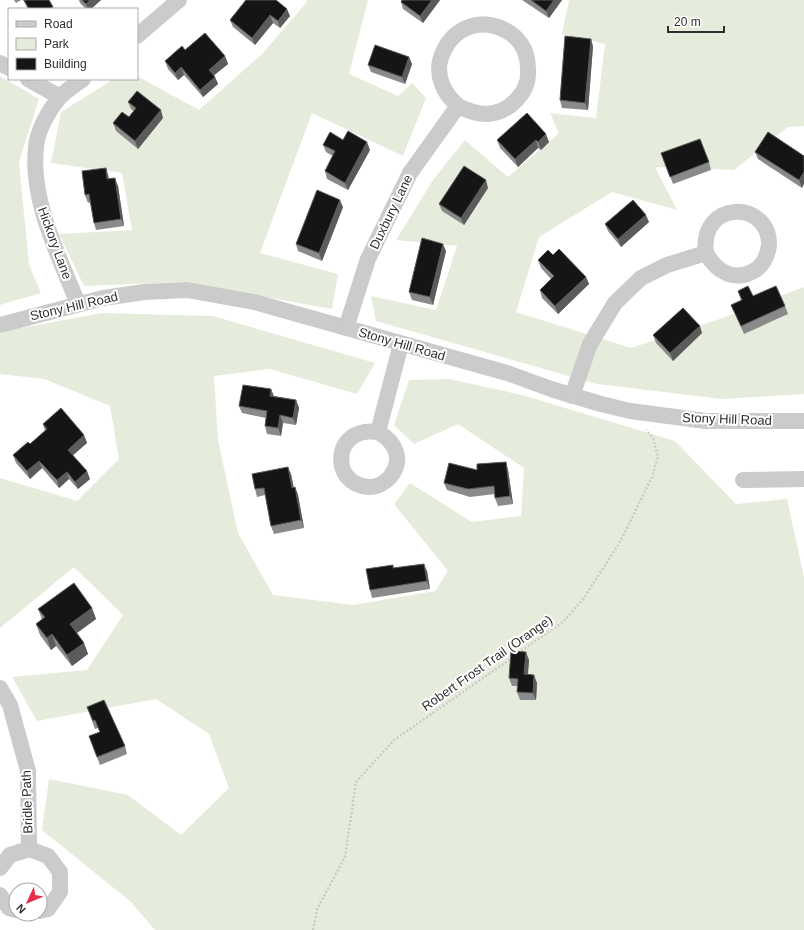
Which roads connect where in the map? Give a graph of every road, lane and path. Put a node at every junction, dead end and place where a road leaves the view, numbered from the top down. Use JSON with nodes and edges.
{"nodes":[{"id":1,"x":179,"y":0,"type":"edge"},
{"id":2,"x":138,"y":35,"type":"edge"},
{"id":3,"x":30,"y":80,"type":"edge"},
{"id":4,"x":82,"y":80,"type":"edge"},
{"id":5,"x":60,"y":97,"type":"junction"},
{"id":6,"x":458,"y":106,"type":"junction"},
{"id":7,"x":706,"y":253,"type":"dead end"},
{"id":8,"x":78,"y":304,"type":"junction"},
{"id":9,"x":0,"y":325,"type":"edge"},
{"id":10,"x":346,"y":328,"type":"junction"},
{"id":11,"x":401,"y":344,"type":"junction"},
{"id":12,"x":572,"y":396,"type":"junction"},
{"id":13,"x":630,"y":411,"type":"junction"},
{"id":14,"x":804,"y":421,"type":"edge"},
{"id":15,"x":378,"y":432,"type":"dead end"},
{"id":16,"x":804,"y":479,"type":"edge"},
{"id":17,"x":743,"y":480,"type":"dead end"},
{"id":18,"x":0,"y":688,"type":"edge"},
{"id":19,"x":29,"y":849,"type":"junction"},
{"id":20,"x":0,"y":868,"type":"edge"},
{"id":21,"x":0,"y":895,"type":"edge"},
{"id":22,"x":8,"y":907,"type":"edge"},
{"id":23,"x":48,"y":908,"type":"edge"},
{"id":24,"x":313,"y":930,"type":"edge"}],
"edges":[{"from":1,"to":2,"type":"street"},
{"from":3,"to":5,"type":"street"},
{"from":4,"to":5,"type":"street","name":"Hickory Lane"},
{"from":5,"to":8,"type":"street","name":"Hickory Lane"},
{"from":6,"to":6,"type":"street"},
{"from":6,"to":10,"type":"street","name":"Duxbury Lane"},
{"from":7,"to":12,"type":"street"},
{"from":8,"to":9,"type":"street","name":"Stony Hill Road"},
{"from":8,"to":10,"type":"street","name":"Stony Hill Road"},
{"from":10,"to":11,"type":"street","name":"Stony Hill Road"},
{"from":11,"to":12,"type":"street","name":"Stony Hill Road"},
{"from":11,"to":15,"type":"street"},
{"from":12,"to":13,"type":"street","name":"Stony Hill Road"},
{"from":13,"to":14,"type":"street","name":"Stony Hill Road"},
{"from":13,"to":24,"type":"path","name":"Robert Frost Trail (Orange)"},
{"from":16,"to":17,"type":"street"},
{"from":18,"to":19,"type":"street","name":"Bridle Path"},
{"from":19,"to":20,"type":"street","name":"Bridle Path"},
{"from":19,"to":23,"type":"street","name":"Bridle Path"},
{"from":21,"to":22,"type":"street"}]}
